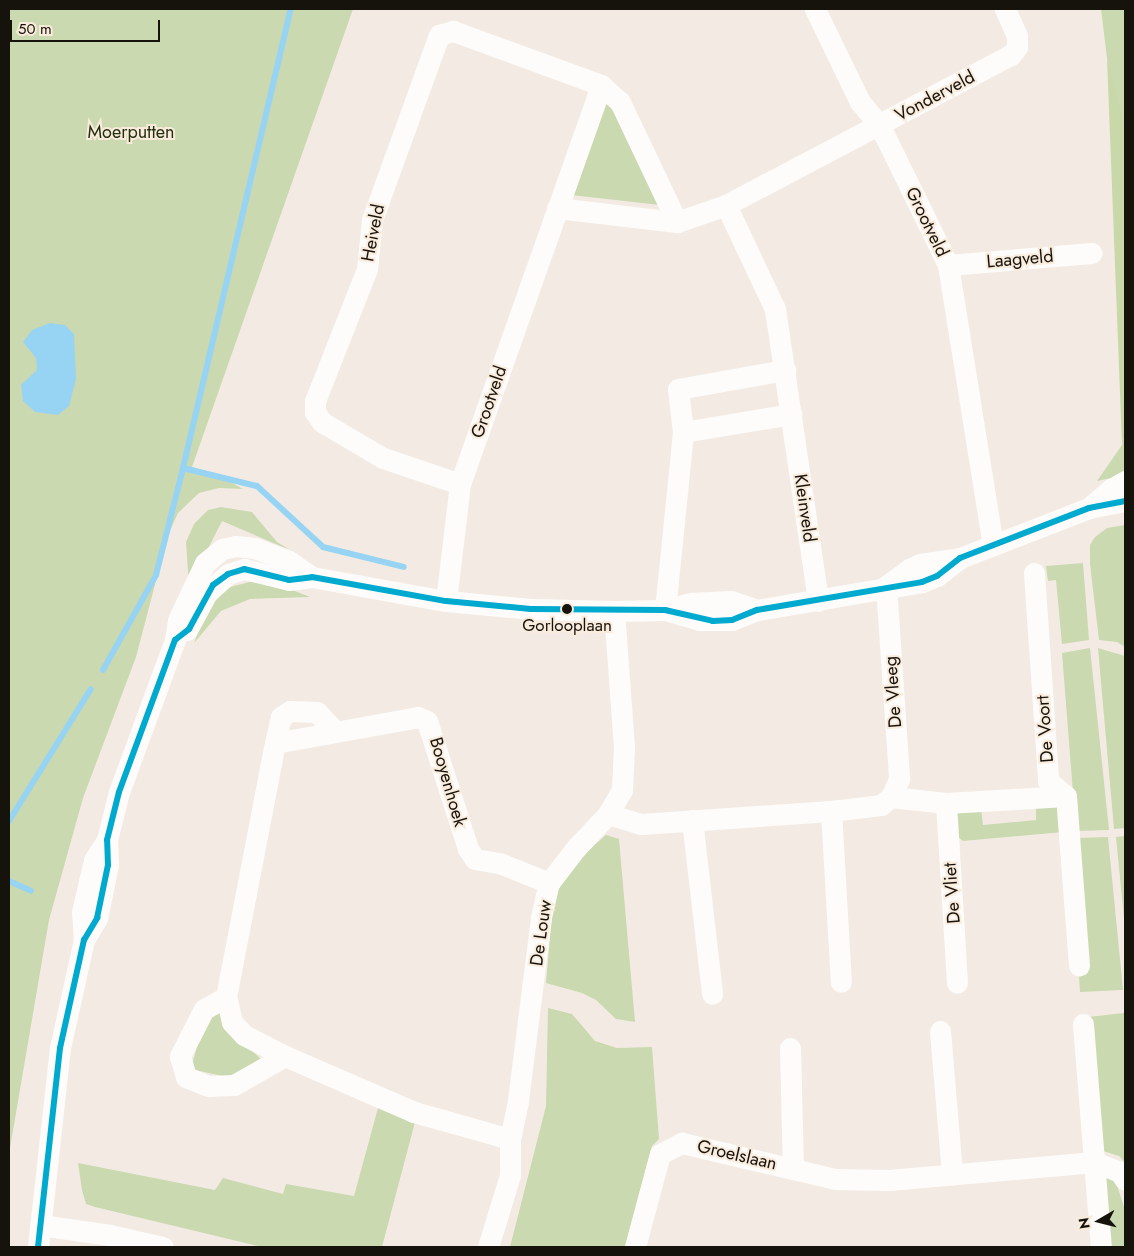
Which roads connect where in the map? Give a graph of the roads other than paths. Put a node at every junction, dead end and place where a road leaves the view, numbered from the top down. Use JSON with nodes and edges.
{"nodes":[{"id":1,"x":815,"y":9,"type":"edge"},
{"id":2,"x":1005,"y":9,"type":"edge"},
{"id":3,"x":601,"y":85,"type":"junction"},
{"id":4,"x":880,"y":126,"type":"junction"},
{"id":5,"x":726,"y":205,"type":"junction"},
{"id":6,"x":557,"y":208,"type":"junction"},
{"id":7,"x":677,"y":222,"type":"junction"},
{"id":8,"x":1091,"y":253,"type":"dead end"},
{"id":9,"x":948,"y":265,"type":"junction"},
{"id":10,"x":785,"y":370,"type":"junction"},
{"id":11,"x":792,"y":414,"type":"junction"},
{"id":12,"x":683,"y":432,"type":"junction"},
{"id":13,"x":1125,"y":481,"type":"edge"},
{"id":14,"x":460,"y":484,"type":"junction"},
{"id":15,"x":1125,"y":501,"type":"edge"},
{"id":16,"x":1089,"y":508,"type":"junction"},
{"id":17,"x":992,"y":545,"type":"junction"},
{"id":18,"x":1034,"y":574,"type":"dead end"},
{"id":19,"x":312,"y":577,"type":"junction"},
{"id":20,"x":886,"y":586,"type":"junction"},
{"id":21,"x":446,"y":601,"type":"junction"},
{"id":22,"x":818,"y":601,"type":"junction"},
{"id":23,"x":665,"y":610,"type":"junction"},
{"id":24,"x":614,"y":611,"type":"junction"},
{"id":25,"x":175,"y":640,"type":"junction"},
{"id":26,"x":891,"y":796,"type":"junction"},
{"id":27,"x":1066,"y":796,"type":"junction"},
{"id":28,"x":946,"y":803,"type":"junction"},
{"id":29,"x":831,"y":811,"type":"junction"},
{"id":30,"x":608,"y":814,"type":"junction"},
{"id":31,"x":692,"y":820,"type":"junction"},
{"id":32,"x":548,"y":883,"type":"junction"},
{"id":33,"x":1079,"y":966,"type":"dead end"},
{"id":34,"x":840,"y":982,"type":"dead end"},
{"id":35,"x":957,"y":983,"type":"dead end"},
{"id":36,"x":712,"y":994,"type":"dead end"},
{"id":37,"x":226,"y":997,"type":"junction"},
{"id":38,"x":1083,"y":1024,"type":"dead end"},
{"id":39,"x":940,"y":1031,"type":"dead end"},
{"id":40,"x":790,"y":1048,"type":"dead end"},
{"id":41,"x":284,"y":1056,"type":"junction"},
{"id":42,"x":510,"y":1139,"type":"junction"},
{"id":43,"x":1094,"y":1162,"type":"junction"},
{"id":44,"x":793,"y":1168,"type":"junction"},
{"id":45,"x":952,"y":1175,"type":"junction"},
{"id":46,"x":1125,"y":1180,"type":"edge"},
{"id":47,"x":40,"y":1225,"type":"junction"},
{"id":48,"x":38,"y":1247,"type":"edge"},
{"id":49,"x":163,"y":1247,"type":"edge"},
{"id":50,"x":488,"y":1247,"type":"edge"},
{"id":51,"x":635,"y":1247,"type":"edge"},
{"id":52,"x":1101,"y":1247,"type":"edge"}],
"edges":[{"from":1,"to":4,"type":"street","name":"Vonderveld"},
{"from":2,"to":4,"type":"street","name":"Vonderveld"},
{"from":3,"to":6,"type":"street","name":"Grootveld"},
{"from":3,"to":7,"type":"street"},
{"from":3,"to":14,"type":"street","name":"Heiveld"},
{"from":4,"to":5,"type":"street"},
{"from":4,"to":9,"type":"street","name":"Grootveld"},
{"from":5,"to":7,"type":"street"},
{"from":5,"to":10,"type":"street","name":"Kleinveld"},
{"from":6,"to":7,"type":"street"},
{"from":6,"to":14,"type":"street","name":"Grootveld"},
{"from":8,"to":9,"type":"street","name":"Laagveld"},
{"from":9,"to":17,"type":"street","name":"Grootveld"},
{"from":10,"to":11,"type":"street","name":"Kleinveld"},
{"from":10,"to":12,"type":"street"},
{"from":11,"to":12,"type":"street"},
{"from":11,"to":22,"type":"street","name":"Kleinveld"},
{"from":12,"to":23,"type":"street"},
{"from":13,"to":16,"type":"street"},
{"from":14,"to":21,"type":"street","name":"Grootveld"},
{"from":15,"to":16,"type":"street"},
{"from":16,"to":17,"type":"street"},
{"from":17,"to":20,"type":"street"},
{"from":18,"to":27,"type":"street","name":"De Voort"},
{"from":19,"to":21,"type":"street"},
{"from":19,"to":25,"type":"street"},
{"from":19,"to":25,"type":"street"},
{"from":20,"to":22,"type":"street"},
{"from":20,"to":26,"type":"street","name":"De Vleeg"},
{"from":21,"to":24,"type":"street"},
{"from":22,"to":23,"type":"street"},
{"from":23,"to":24,"type":"street"},
{"from":24,"to":30,"type":"street","name":"De Louw"},
{"from":25,"to":47,"type":"street"},
{"from":26,"to":28,"type":"street"},
{"from":26,"to":29,"type":"street"},
{"from":27,"to":28,"type":"street"},
{"from":27,"to":33,"type":"street"},
{"from":28,"to":35,"type":"street","name":"De Vliet"},
{"from":29,"to":31,"type":"street"},
{"from":29,"to":34,"type":"street"},
{"from":30,"to":31,"type":"street"},
{"from":30,"to":32,"type":"street","name":"De Louw"},
{"from":31,"to":36,"type":"street"},
{"from":32,"to":37,"type":"street","name":"Booyenhoek"},
{"from":32,"to":42,"type":"street","name":"De Louw"},
{"from":37,"to":41,"type":"street","name":"Booyenhoek"},
{"from":37,"to":41,"type":"street"},
{"from":38,"to":43,"type":"street"},
{"from":39,"to":45,"type":"street"},
{"from":40,"to":44,"type":"street","name":"Groelslaan"},
{"from":41,"to":42,"type":"street","name":"Booyenhoek"},
{"from":42,"to":50,"type":"street","name":"De Louw"},
{"from":43,"to":45,"type":"street","name":"Groelslaan"},
{"from":43,"to":46,"type":"street"},
{"from":43,"to":52,"type":"street"},
{"from":44,"to":45,"type":"street","name":"Groelslaan"},
{"from":44,"to":51,"type":"street","name":"Groelslaan"},
{"from":47,"to":48,"type":"street"},
{"from":47,"to":49,"type":"street"}]}
